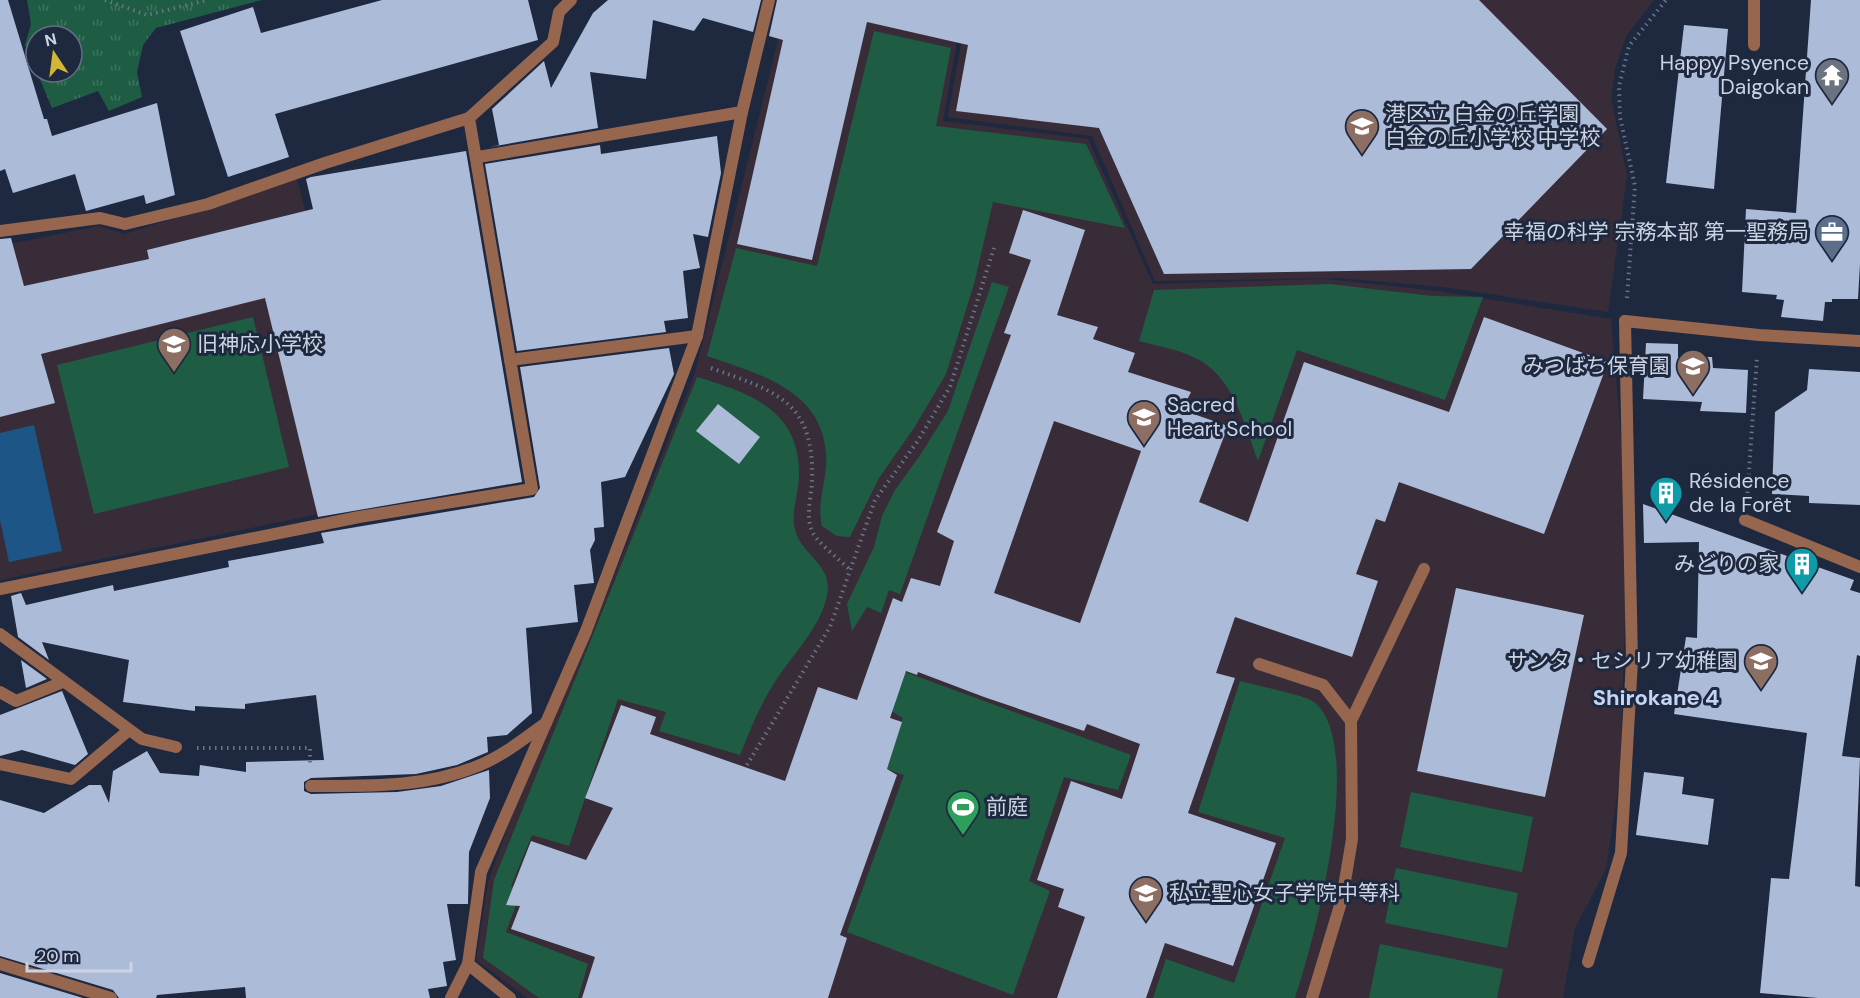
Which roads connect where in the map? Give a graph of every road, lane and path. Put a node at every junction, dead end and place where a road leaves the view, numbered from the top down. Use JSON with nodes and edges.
{"nodes":[{"id":1,"x":105,"y":0,"type":"edge"},
{"id":2,"x":207,"y":0,"type":"edge"},
{"id":3,"x":571,"y":0,"type":"edge"},
{"id":4,"x":770,"y":0,"type":"edge"},
{"id":5,"x":1666,"y":0,"type":"edge"},
{"id":6,"x":1754,"y":0,"type":"edge"},
{"id":7,"x":557,"y":6,"type":"edge"},
{"id":8,"x":1754,"y":45,"type":"dead end"},
{"id":9,"x":742,"y":112,"type":"junction"},
{"id":10,"x":470,"y":118,"type":"junction"},
{"id":11,"x":478,"y":157,"type":"junction"},
{"id":12,"x":0,"y":231,"type":"edge"},
{"id":13,"x":994,"y":248,"type":"dead end"},
{"id":14,"x":1625,"y":321,"type":"junction"},
{"id":15,"x":1759,"y":335,"type":"junction"},
{"id":16,"x":697,"y":336,"type":"junction"},
{"id":17,"x":1860,"y":341,"type":"edge"},
{"id":18,"x":510,"y":360,"type":"junction"},
{"id":19,"x":687,"y":363,"type":"junction"},
{"id":20,"x":1745,"y":520,"type":"joint"},
{"id":21,"x":1860,"y":567,"type":"edge"},
{"id":22,"x":849,"y":568,"type":"junction"},
{"id":23,"x":1424,"y":569,"type":"dead end"},
{"id":24,"x":0,"y":589,"type":"edge"},
{"id":25,"x":0,"y":634,"type":"edge"},
{"id":26,"x":1259,"y":664,"type":"dead end"},
{"id":27,"x":63,"y":682,"type":"junction"},
{"id":28,"x":0,"y":692,"type":"edge"},
{"id":29,"x":1351,"y":721,"type":"junction"},
{"id":30,"x":546,"y":723,"type":"junction"},
{"id":31,"x":129,"y":730,"type":"junction"},
{"id":32,"x":176,"y":747,"type":"joint"},
{"id":33,"x":0,"y":764,"type":"edge"},
{"id":34,"x":747,"y":765,"type":"dead end"},
{"id":35,"x":311,"y":786,"type":"joint"},
{"id":36,"x":1588,"y":962,"type":"dead end"},
{"id":37,"x":0,"y":964,"type":"edge"},
{"id":38,"x":468,"y":964,"type":"junction"},
{"id":39,"x":111,"y":998,"type":"edge"},
{"id":40,"x":451,"y":998,"type":"edge"},
{"id":41,"x":510,"y":998,"type":"edge"},
{"id":42,"x":1312,"y":998,"type":"edge"}],
"edges":[{"from":1,"to":2,"type":"path"},
{"from":3,"to":7,"type":"street"},
{"from":4,"to":9,"type":"street"},
{"from":5,"to":14,"type":"path"},
{"from":6,"to":8,"type":"street"},
{"from":7,"to":10,"type":"street"},
{"from":9,"to":11,"type":"street"},
{"from":9,"to":16,"type":"street"},
{"from":10,"to":11,"type":"street"},
{"from":10,"to":12,"type":"street"},
{"from":11,"to":18,"type":"street"},
{"from":13,"to":22,"type":"path"},
{"from":14,"to":15,"type":"street"},
{"from":14,"to":36,"type":"street"},
{"from":15,"to":17,"type":"street"},
{"from":15,"to":20,"type":"path"},
{"from":16,"to":18,"type":"street"},
{"from":16,"to":19,"type":"street"},
{"from":18,"to":24,"type":"street"},
{"from":19,"to":22,"type":"path"},
{"from":19,"to":30,"type":"street"},
{"from":20,"to":21,"type":"street"},
{"from":22,"to":34,"type":"path"},
{"from":23,"to":29,"type":"street"},
{"from":25,"to":27,"type":"street"},
{"from":26,"to":29,"type":"street"},
{"from":27,"to":28,"type":"street"},
{"from":27,"to":31,"type":"street"},
{"from":29,"to":42,"type":"street"},
{"from":30,"to":35,"type":"street"},
{"from":30,"to":38,"type":"street"},
{"from":31,"to":32,"type":"street"},
{"from":31,"to":33,"type":"street"},
{"from":32,"to":35,"type":"path"},
{"from":37,"to":39,"type":"street"},
{"from":38,"to":40,"type":"street"},
{"from":38,"to":41,"type":"street"}]}
